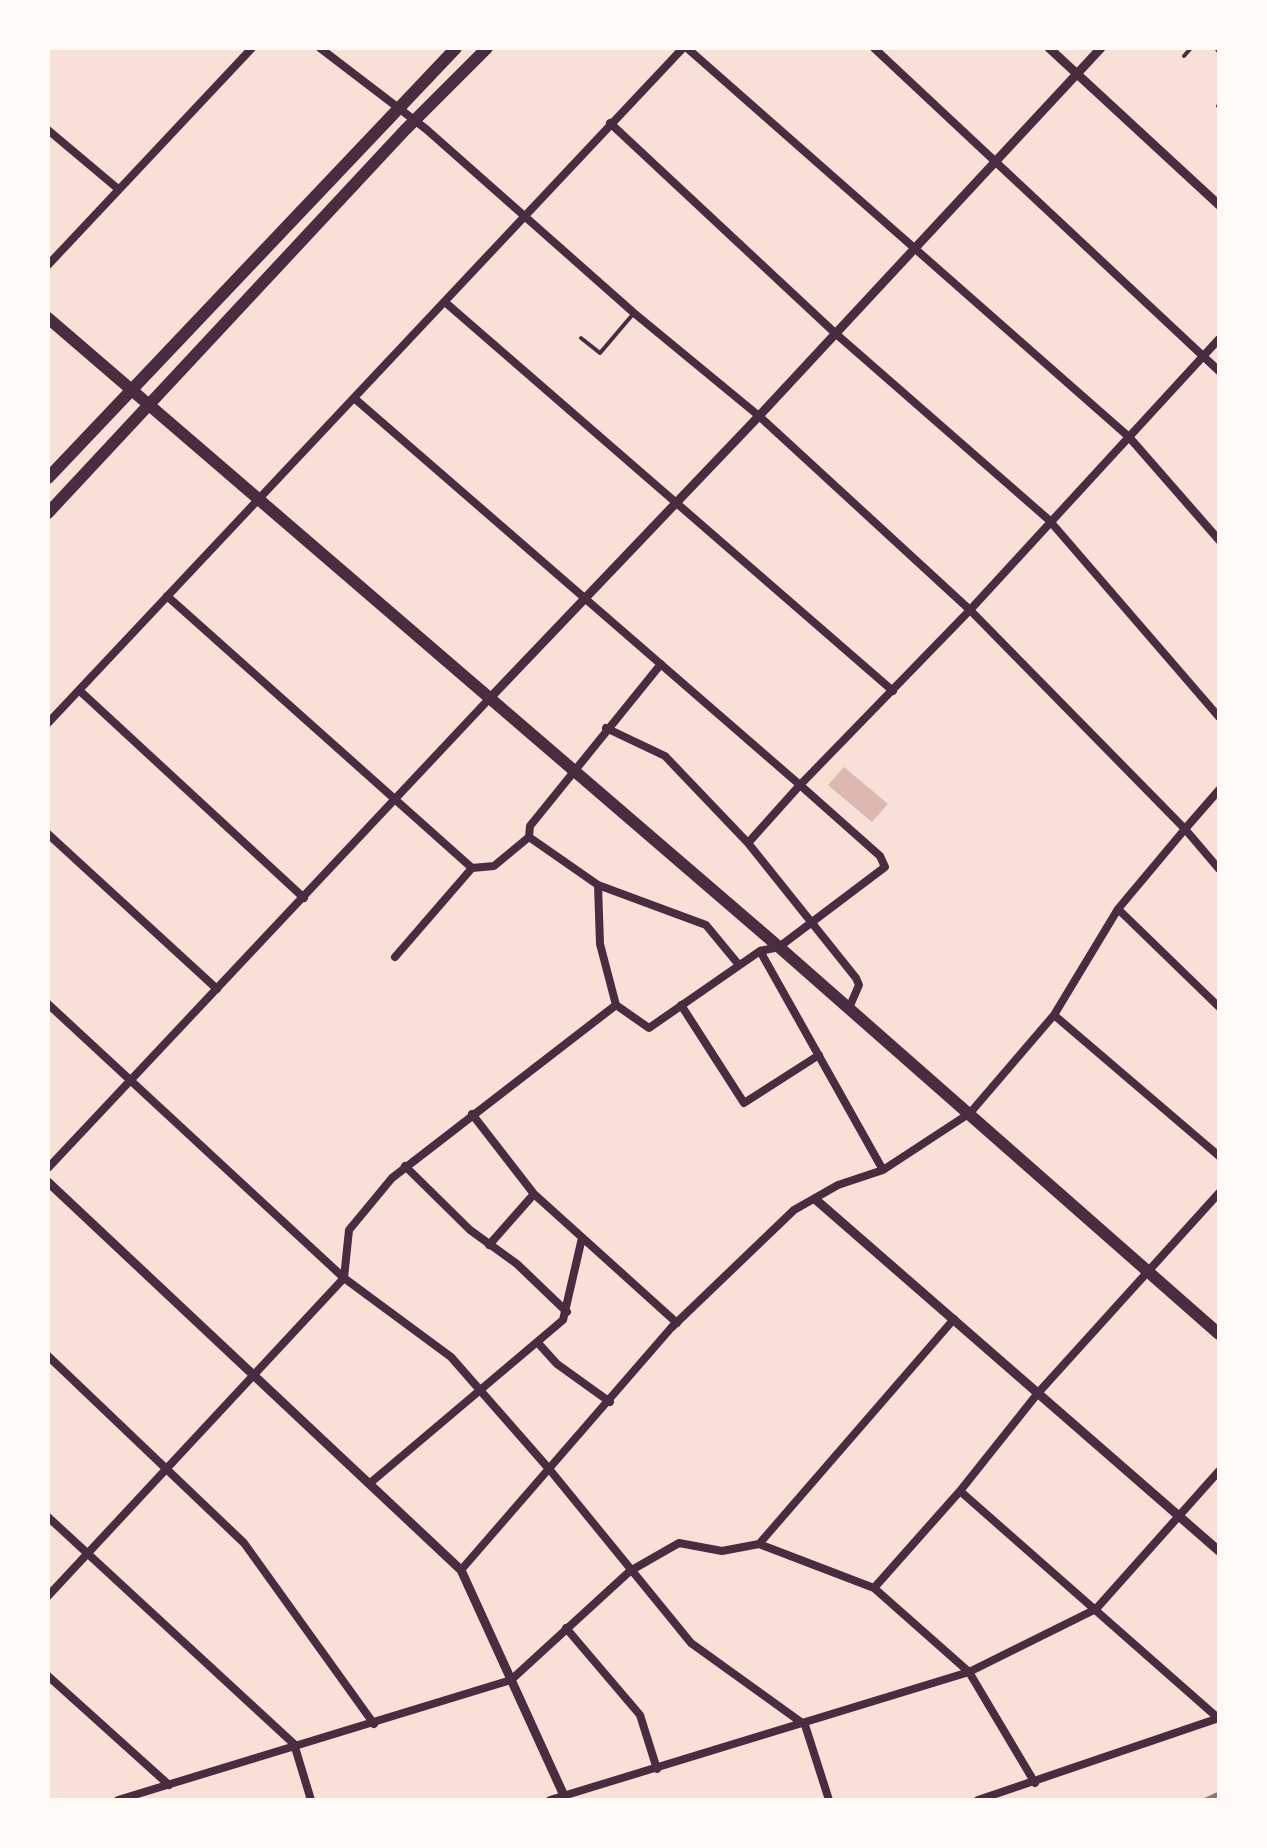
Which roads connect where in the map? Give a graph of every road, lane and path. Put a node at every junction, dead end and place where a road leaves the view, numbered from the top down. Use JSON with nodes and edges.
{"nodes":[{"id":1,"x":252,"y":48,"type":"edge"},
{"id":2,"x":320,"y":48,"type":"edge"},
{"id":3,"x":456,"y":48,"type":"edge"},
{"id":4,"x":487,"y":48,"type":"edge"},
{"id":5,"x":494,"y":48,"type":"edge"},
{"id":6,"x":685,"y":48,"type":"edge"},
{"id":7,"x":874,"y":48,"type":"edge"},
{"id":8,"x":1049,"y":48,"type":"edge"},
{"id":9,"x":1101,"y":48,"type":"edge"},
{"id":10,"x":1191,"y":48,"type":"edge"},
{"id":11,"x":1184,"y":56,"type":"dead end"},
{"id":12,"x":461,"y":74,"type":"junction"},
{"id":13,"x":1077,"y":74,"type":"junction"},
{"id":14,"x":399,"y":107,"type":"junction"},
{"id":15,"x":415,"y":119,"type":"junction"},
{"id":16,"x":610,"y":123,"type":"junction"},
{"id":17,"x":48,"y":130,"type":"edge"},
{"id":18,"x":994,"y":162,"type":"junction"},
{"id":19,"x":117,"y":188,"type":"junction"},
{"id":20,"x":1219,"y":205,"type":"edge"},
{"id":21,"x":524,"y":216,"type":"junction"},
{"id":22,"x":913,"y":247,"type":"junction"},
{"id":23,"x":48,"y":265,"type":"edge"},
{"id":24,"x":446,"y":303,"type":"junction"},
{"id":25,"x":634,"y":313,"type":"junction"},
{"id":26,"x":48,"y":318,"type":"edge"},
{"id":27,"x":835,"y":333,"type":"junction"},
{"id":28,"x":581,"y":338,"type":"dead end"},
{"id":29,"x":1219,"y":339,"type":"edge"},
{"id":30,"x":1203,"y":356,"type":"junction"},
{"id":31,"x":1219,"y":371,"type":"edge"},
{"id":32,"x":133,"y":387,"type":"junction"},
{"id":33,"x":354,"y":398,"type":"junction"},
{"id":34,"x":151,"y":403,"type":"junction"},
{"id":35,"x":759,"y":416,"type":"junction"},
{"id":36,"x":1129,"y":437,"type":"junction"},
{"id":37,"x":48,"y":478,"type":"edge"},
{"id":38,"x":260,"y":498,"type":"junction"},
{"id":39,"x":675,"y":501,"type":"junction"},
{"id":40,"x":48,"y":513,"type":"edge"},
{"id":41,"x":1049,"y":520,"type":"junction"},
{"id":42,"x":1219,"y":540,"type":"edge"},
{"id":43,"x":167,"y":596,"type":"junction"},
{"id":44,"x":583,"y":600,"type":"junction"},
{"id":45,"x":970,"y":610,"type":"junction"},
{"id":46,"x":661,"y":664,"type":"junction"},
{"id":47,"x":80,"y":691,"type":"junction"},
{"id":48,"x":893,"y":691,"type":"junction"},
{"id":49,"x":489,"y":699,"type":"junction"},
{"id":50,"x":1219,"y":717,"type":"edge"},
{"id":51,"x":48,"y":723,"type":"edge"},
{"id":52,"x":606,"y":728,"type":"junction"},
{"id":53,"x":573,"y":769,"type":"junction"},
{"id":54,"x":800,"y":785,"type":"junction"},
{"id":55,"x":1219,"y":790,"type":"edge"},
{"id":56,"x":396,"y":799,"type":"junction"},
{"id":57,"x":1185,"y":829,"type":"junction"},
{"id":58,"x":48,"y":834,"type":"edge"},
{"id":59,"x":529,"y":837,"type":"junction"},
{"id":60,"x":748,"y":843,"type":"junction"},
{"id":61,"x":472,"y":868,"type":"junction"},
{"id":62,"x":1219,"y":869,"type":"edge"},
{"id":63,"x":598,"y":885,"type":"junction"},
{"id":64,"x":304,"y":898,"type":"junction"},
{"id":65,"x":1118,"y":909,"type":"junction"},
{"id":66,"x":812,"y":920,"type":"junction"},
{"id":67,"x":779,"y":947,"type":"junction"},
{"id":68,"x":760,"y":951,"type":"junction"},
{"id":69,"x":395,"y":957,"type":"dead end"},
{"id":70,"x":739,"y":965,"type":"junction"},
{"id":71,"x":217,"y":989,"type":"junction"},
{"id":72,"x":48,"y":1004,"type":"edge"},
{"id":73,"x":616,"y":1005,"type":"junction"},
{"id":74,"x":681,"y":1005,"type":"junction"},
{"id":75,"x":1219,"y":1007,"type":"edge"},
{"id":76,"x":849,"y":1008,"type":"junction"},
{"id":77,"x":1054,"y":1015,"type":"junction"},
{"id":78,"x":819,"y":1055,"type":"junction"},
{"id":79,"x":129,"y":1080,"type":"junction"},
{"id":80,"x":970,"y":1113,"type":"junction"},
{"id":81,"x":472,"y":1114,"type":"junction"},
{"id":82,"x":1219,"y":1156,"type":"edge"},
{"id":83,"x":405,"y":1166,"type":"junction"},
{"id":84,"x":48,"y":1168,"type":"edge"},
{"id":85,"x":883,"y":1170,"type":"junction"},
{"id":86,"x":48,"y":1182,"type":"edge"},
{"id":87,"x":1219,"y":1193,"type":"edge"},
{"id":88,"x":534,"y":1194,"type":"junction"},
{"id":89,"x":815,"y":1199,"type":"junction"},
{"id":90,"x":582,"y":1238,"type":"junction"},
{"id":91,"x":489,"y":1245,"type":"junction"},
{"id":92,"x":1150,"y":1273,"type":"junction"},
{"id":93,"x":344,"y":1278,"type":"junction"},
{"id":94,"x":567,"y":1312,"type":"junction"},
{"id":95,"x":954,"y":1319,"type":"junction"},
{"id":96,"x":677,"y":1323,"type":"junction"},
{"id":97,"x":1219,"y":1334,"type":"edge"},
{"id":98,"x":538,"y":1343,"type":"junction"},
{"id":99,"x":48,"y":1356,"type":"edge"},
{"id":100,"x":253,"y":1375,"type":"junction"},
{"id":101,"x":481,"y":1391,"type":"junction"},
{"id":102,"x":1038,"y":1393,"type":"junction"},
{"id":103,"x":610,"y":1402,"type":"junction"},
{"id":104,"x":167,"y":1467,"type":"junction"},
{"id":105,"x":550,"y":1470,"type":"junction"},
{"id":106,"x":1219,"y":1471,"type":"edge"},
{"id":107,"x":369,"y":1484,"type":"junction"},
{"id":108,"x":960,"y":1491,"type":"junction"},
{"id":109,"x":48,"y":1517,"type":"edge"},
{"id":110,"x":1178,"y":1517,"type":"junction"},
{"id":111,"x":759,"y":1544,"type":"junction"},
{"id":112,"x":1219,"y":1551,"type":"edge"},
{"id":113,"x":87,"y":1553,"type":"junction"},
{"id":114,"x":461,"y":1570,"type":"junction"},
{"id":115,"x":630,"y":1571,"type":"junction"},
{"id":116,"x":874,"y":1588,"type":"junction"},
{"id":117,"x":48,"y":1596,"type":"edge"},
{"id":118,"x":1096,"y":1609,"type":"junction"},
{"id":119,"x":566,"y":1628,"type":"junction"},
{"id":120,"x":969,"y":1672,"type":"junction"},
{"id":121,"x":48,"y":1676,"type":"edge"},
{"id":122,"x":511,"y":1680,"type":"junction"},
{"id":123,"x":1218,"y":1718,"type":"edge"},
{"id":124,"x":374,"y":1724,"type":"junction"},
{"id":125,"x":805,"y":1725,"type":"junction"},
{"id":126,"x":294,"y":1744,"type":"junction"},
{"id":127,"x":657,"y":1769,"type":"junction"},
{"id":128,"x":1035,"y":1783,"type":"junction"},
{"id":129,"x":169,"y":1785,"type":"junction"},
{"id":130,"x":565,"y":1798,"type":"edge"},
{"id":131,"x":118,"y":1800,"type":"edge"},
{"id":132,"x":311,"y":1800,"type":"edge"},
{"id":133,"x":550,"y":1800,"type":"edge"},
{"id":134,"x":829,"y":1800,"type":"edge"},
{"id":135,"x":978,"y":1800,"type":"edge"}],
"edges":[{"from":1,"to":19,"type":"street"},
{"from":2,"to":14,"type":"street"},
{"from":3,"to":14,"type":"main road"},
{"from":4,"to":12,"type":"main road"},
{"from":5,"to":12,"type":"street"},
{"from":6,"to":16,"type":"street"},
{"from":6,"to":22,"type":"street"},
{"from":7,"to":18,"type":"street"},
{"from":8,"to":13,"type":"street"},
{"from":9,"to":13,"type":"street"},
{"from":10,"to":11,"type":"lane"},
{"from":12,"to":15,"type":"main road"},
{"from":13,"to":18,"type":"street"},
{"from":13,"to":20,"type":"street"},
{"from":14,"to":15,"type":"street"},
{"from":14,"to":32,"type":"main road"},
{"from":15,"to":21,"type":"street"},
{"from":15,"to":34,"type":"main road"},
{"from":16,"to":21,"type":"street"},
{"from":16,"to":27,"type":"street"},
{"from":17,"to":19,"type":"street"},
{"from":18,"to":22,"type":"street"},
{"from":18,"to":30,"type":"street"},
{"from":19,"to":23,"type":"street"},
{"from":21,"to":24,"type":"street"},
{"from":21,"to":25,"type":"street"},
{"from":22,"to":27,"type":"street"},
{"from":22,"to":36,"type":"street"},
{"from":24,"to":33,"type":"street"},
{"from":24,"to":39,"type":"street"},
{"from":25,"to":28,"type":"lane"},
{"from":25,"to":35,"type":"street"},
{"from":26,"to":32,"type":"main road"},
{"from":27,"to":35,"type":"street"},
{"from":27,"to":41,"type":"street"},
{"from":29,"to":30,"type":"street"},
{"from":30,"to":31,"type":"street"},
{"from":30,"to":36,"type":"street"},
{"from":32,"to":34,"type":"main road"},
{"from":32,"to":37,"type":"main road"},
{"from":33,"to":38,"type":"street"},
{"from":33,"to":44,"type":"street"},
{"from":34,"to":38,"type":"main road"},
{"from":34,"to":40,"type":"main road"},
{"from":35,"to":39,"type":"street"},
{"from":35,"to":45,"type":"street"},
{"from":36,"to":41,"type":"street"},
{"from":36,"to":42,"type":"street"},
{"from":38,"to":43,"type":"street"},
{"from":38,"to":49,"type":"main road"},
{"from":39,"to":44,"type":"street"},
{"from":39,"to":48,"type":"street"},
{"from":41,"to":45,"type":"street"},
{"from":41,"to":50,"type":"street"},
{"from":43,"to":47,"type":"street"},
{"from":43,"to":56,"type":"street"},
{"from":44,"to":46,"type":"street"},
{"from":44,"to":49,"type":"street"},
{"from":45,"to":48,"type":"street"},
{"from":45,"to":57,"type":"street"},
{"from":46,"to":52,"type":"street"},
{"from":46,"to":54,"type":"street"},
{"from":47,"to":51,"type":"street"},
{"from":47,"to":64,"type":"street"},
{"from":48,"to":54,"type":"street"},
{"from":49,"to":53,"type":"main road"},
{"from":49,"to":56,"type":"street"},
{"from":52,"to":53,"type":"street"},
{"from":52,"to":60,"type":"street"},
{"from":53,"to":59,"type":"street"},
{"from":53,"to":67,"type":"main road"},
{"from":54,"to":60,"type":"street"},
{"from":54,"to":66,"type":"street"},
{"from":55,"to":57,"type":"street"},
{"from":56,"to":61,"type":"street"},
{"from":56,"to":64,"type":"street"},
{"from":57,"to":62,"type":"street"},
{"from":57,"to":65,"type":"street"},
{"from":58,"to":71,"type":"street"},
{"from":59,"to":61,"type":"street"},
{"from":59,"to":63,"type":"street"},
{"from":60,"to":66,"type":"street"},
{"from":61,"to":69,"type":"street"},
{"from":63,"to":70,"type":"street"},
{"from":63,"to":73,"type":"street"},
{"from":64,"to":71,"type":"street"},
{"from":65,"to":75,"type":"street"},
{"from":65,"to":77,"type":"street"},
{"from":66,"to":67,"type":"street"},
{"from":66,"to":76,"type":"street"},
{"from":67,"to":68,"type":"street"},
{"from":67,"to":76,"type":"main road"},
{"from":68,"to":70,"type":"street"},
{"from":68,"to":78,"type":"street"},
{"from":70,"to":74,"type":"street"},
{"from":71,"to":79,"type":"street"},
{"from":72,"to":79,"type":"street"},
{"from":73,"to":74,"type":"street"},
{"from":73,"to":81,"type":"street"},
{"from":74,"to":78,"type":"street"},
{"from":76,"to":80,"type":"main road"},
{"from":77,"to":80,"type":"street"},
{"from":77,"to":82,"type":"street"},
{"from":78,"to":85,"type":"street"},
{"from":79,"to":84,"type":"street"},
{"from":79,"to":93,"type":"street"},
{"from":80,"to":85,"type":"street"},
{"from":80,"to":92,"type":"main road"},
{"from":81,"to":83,"type":"street"},
{"from":81,"to":88,"type":"street"},
{"from":83,"to":91,"type":"street"},
{"from":83,"to":93,"type":"street"},
{"from":85,"to":89,"type":"street"},
{"from":86,"to":100,"type":"street"},
{"from":87,"to":92,"type":"street"},
{"from":88,"to":90,"type":"street"},
{"from":88,"to":91,"type":"street"},
{"from":89,"to":95,"type":"street"},
{"from":89,"to":96,"type":"street"},
{"from":90,"to":94,"type":"street"},
{"from":90,"to":96,"type":"street"},
{"from":91,"to":94,"type":"street"},
{"from":92,"to":97,"type":"main road"},
{"from":92,"to":102,"type":"street"},
{"from":93,"to":100,"type":"street"},
{"from":93,"to":101,"type":"street"},
{"from":94,"to":98,"type":"street"},
{"from":95,"to":102,"type":"street"},
{"from":95,"to":111,"type":"street"},
{"from":96,"to":103,"type":"street"},
{"from":98,"to":101,"type":"street"},
{"from":98,"to":103,"type":"street"},
{"from":99,"to":104,"type":"street"},
{"from":100,"to":104,"type":"street"},
{"from":100,"to":107,"type":"street"},
{"from":101,"to":105,"type":"street"},
{"from":101,"to":107,"type":"street"},
{"from":102,"to":108,"type":"street"},
{"from":102,"to":110,"type":"street"},
{"from":103,"to":105,"type":"street"},
{"from":104,"to":113,"type":"street"},
{"from":104,"to":124,"type":"street"},
{"from":105,"to":114,"type":"street"},
{"from":105,"to":115,"type":"street"},
{"from":106,"to":110,"type":"street"},
{"from":107,"to":114,"type":"street"},
{"from":108,"to":116,"type":"street"},
{"from":108,"to":118,"type":"street"},
{"from":109,"to":113,"type":"street"},
{"from":110,"to":112,"type":"street"},
{"from":110,"to":118,"type":"street"},
{"from":111,"to":115,"type":"street"},
{"from":111,"to":116,"type":"street"},
{"from":113,"to":117,"type":"street"},
{"from":113,"to":126,"type":"street"},
{"from":114,"to":122,"type":"street"},
{"from":115,"to":119,"type":"street"},
{"from":115,"to":125,"type":"street"},
{"from":116,"to":120,"type":"street"},
{"from":118,"to":120,"type":"street"},
{"from":118,"to":123,"type":"street"},
{"from":119,"to":122,"type":"street"},
{"from":119,"to":127,"type":"street"},
{"from":120,"to":125,"type":"street"},
{"from":120,"to":128,"type":"street"},
{"from":121,"to":129,"type":"street"},
{"from":122,"to":124,"type":"street"},
{"from":122,"to":130,"type":"street"},
{"from":123,"to":128,"type":"street"},
{"from":124,"to":126,"type":"street"},
{"from":125,"to":127,"type":"street"},
{"from":125,"to":134,"type":"street"},
{"from":126,"to":129,"type":"street"},
{"from":126,"to":132,"type":"street"},
{"from":127,"to":130,"type":"street"},
{"from":128,"to":135,"type":"street"},
{"from":129,"to":131,"type":"street"},
{"from":130,"to":133,"type":"street"}]}
